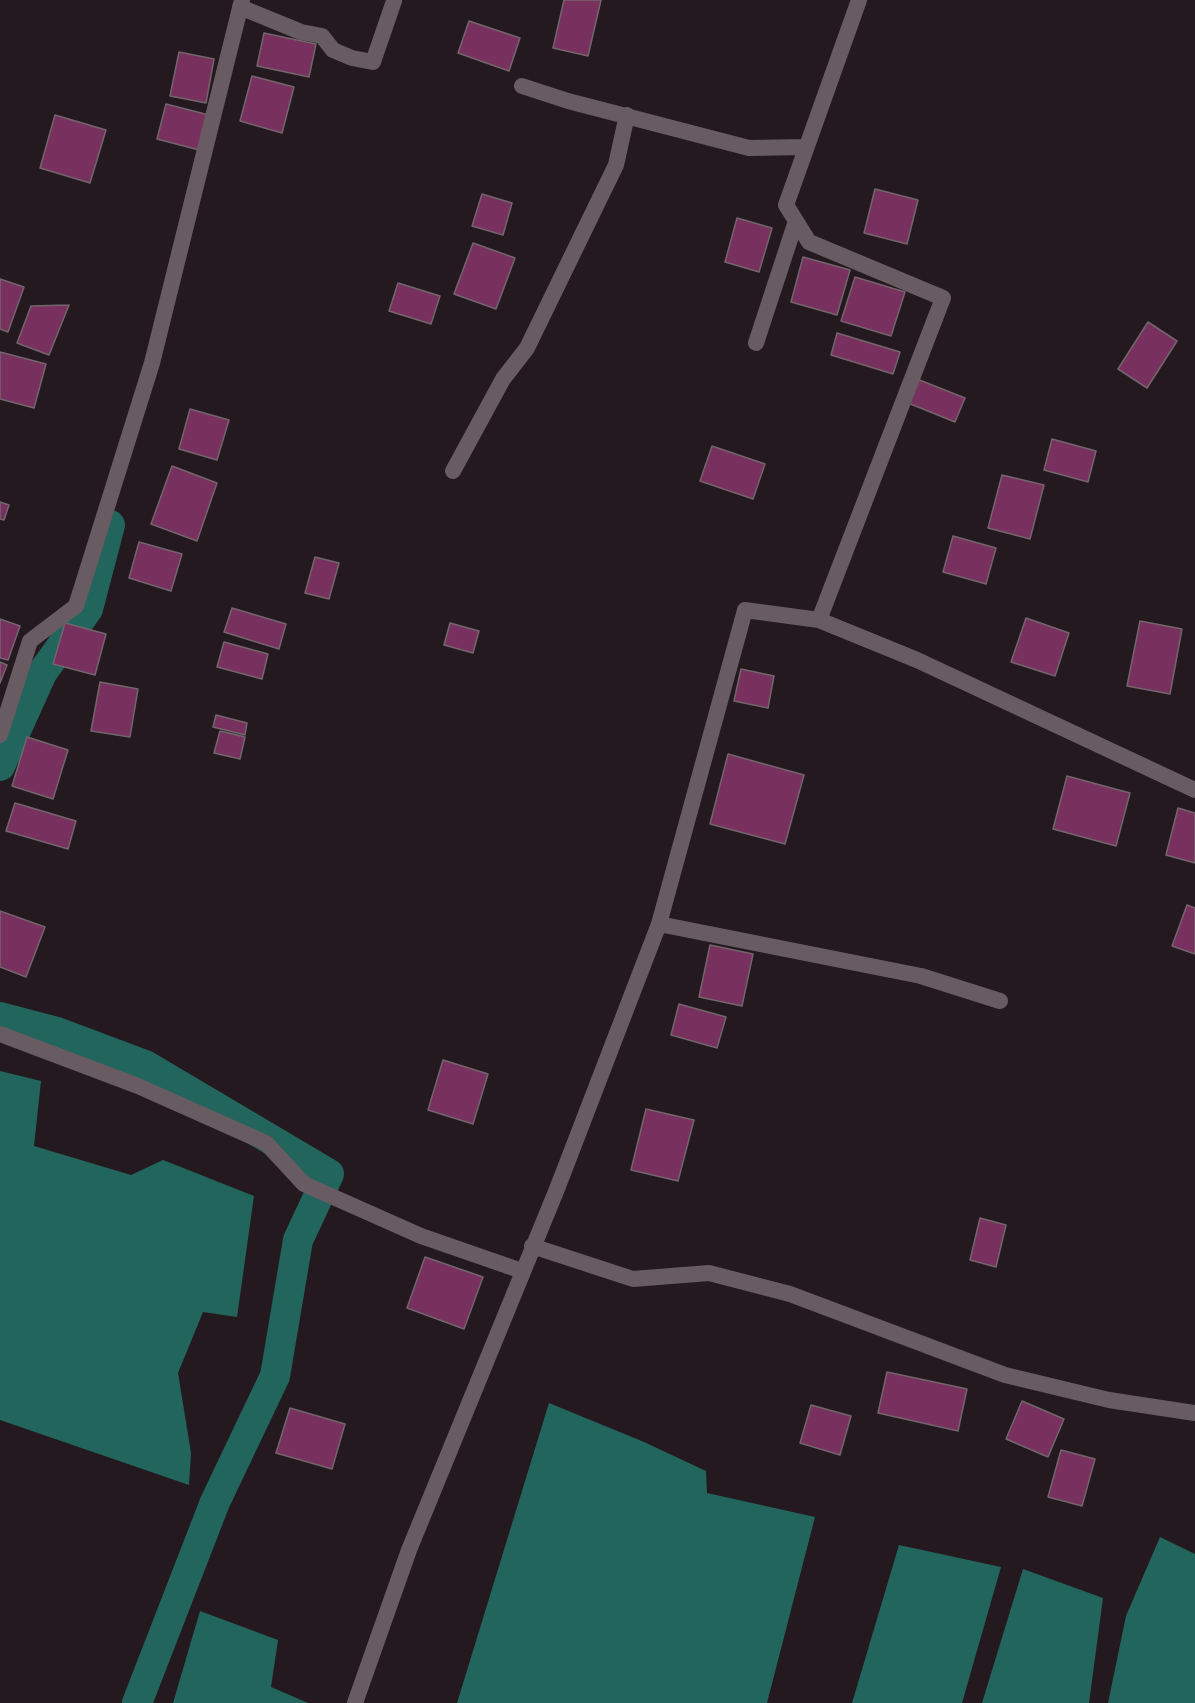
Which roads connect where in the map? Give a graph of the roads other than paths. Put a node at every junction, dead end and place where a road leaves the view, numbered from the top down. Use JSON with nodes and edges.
{"nodes":[{"id":1,"x":859,"y":0,"type":"edge"},
{"id":2,"x":394,"y":1,"type":"edge"},
{"id":3,"x":241,"y":4,"type":"edge"},
{"id":4,"x":522,"y":86,"type":"dead end"},
{"id":5,"x":627,"y":115,"type":"junction"},
{"id":6,"x":806,"y":147,"type":"junction"},
{"id":7,"x":796,"y":221,"type":"junction"},
{"id":8,"x":756,"y":343,"type":"dead end"},
{"id":9,"x":453,"y":471,"type":"dead end"},
{"id":10,"x":819,"y":620,"type":"junction"},
{"id":11,"x":0,"y":735,"type":"edge"},
{"id":12,"x":1195,"y":790,"type":"edge"},
{"id":13,"x":659,"y":924,"type":"junction"},
{"id":14,"x":1000,"y":1000,"type":"dead end"},
{"id":15,"x":0,"y":1034,"type":"edge"},
{"id":16,"x":532,"y":1246,"type":"junction"},
{"id":17,"x":522,"y":1271,"type":"junction"},
{"id":18,"x":1195,"y":1413,"type":"edge"},
{"id":19,"x":355,"y":1703,"type":"edge"}],
"edges":[{"from":1,"to":6,"type":"street"},
{"from":2,"to":3,"type":"street"},
{"from":3,"to":11,"type":"street"},
{"from":4,"to":5,"type":"street"},
{"from":5,"to":6,"type":"street"},
{"from":5,"to":9,"type":"street"},
{"from":6,"to":7,"type":"street"},
{"from":7,"to":8,"type":"street"},
{"from":7,"to":10,"type":"street"},
{"from":10,"to":12,"type":"street"},
{"from":10,"to":13,"type":"street"},
{"from":13,"to":14,"type":"street"},
{"from":13,"to":16,"type":"street"},
{"from":15,"to":17,"type":"street"},
{"from":16,"to":17,"type":"street"},
{"from":16,"to":18,"type":"street"},
{"from":17,"to":19,"type":"street"}]}
